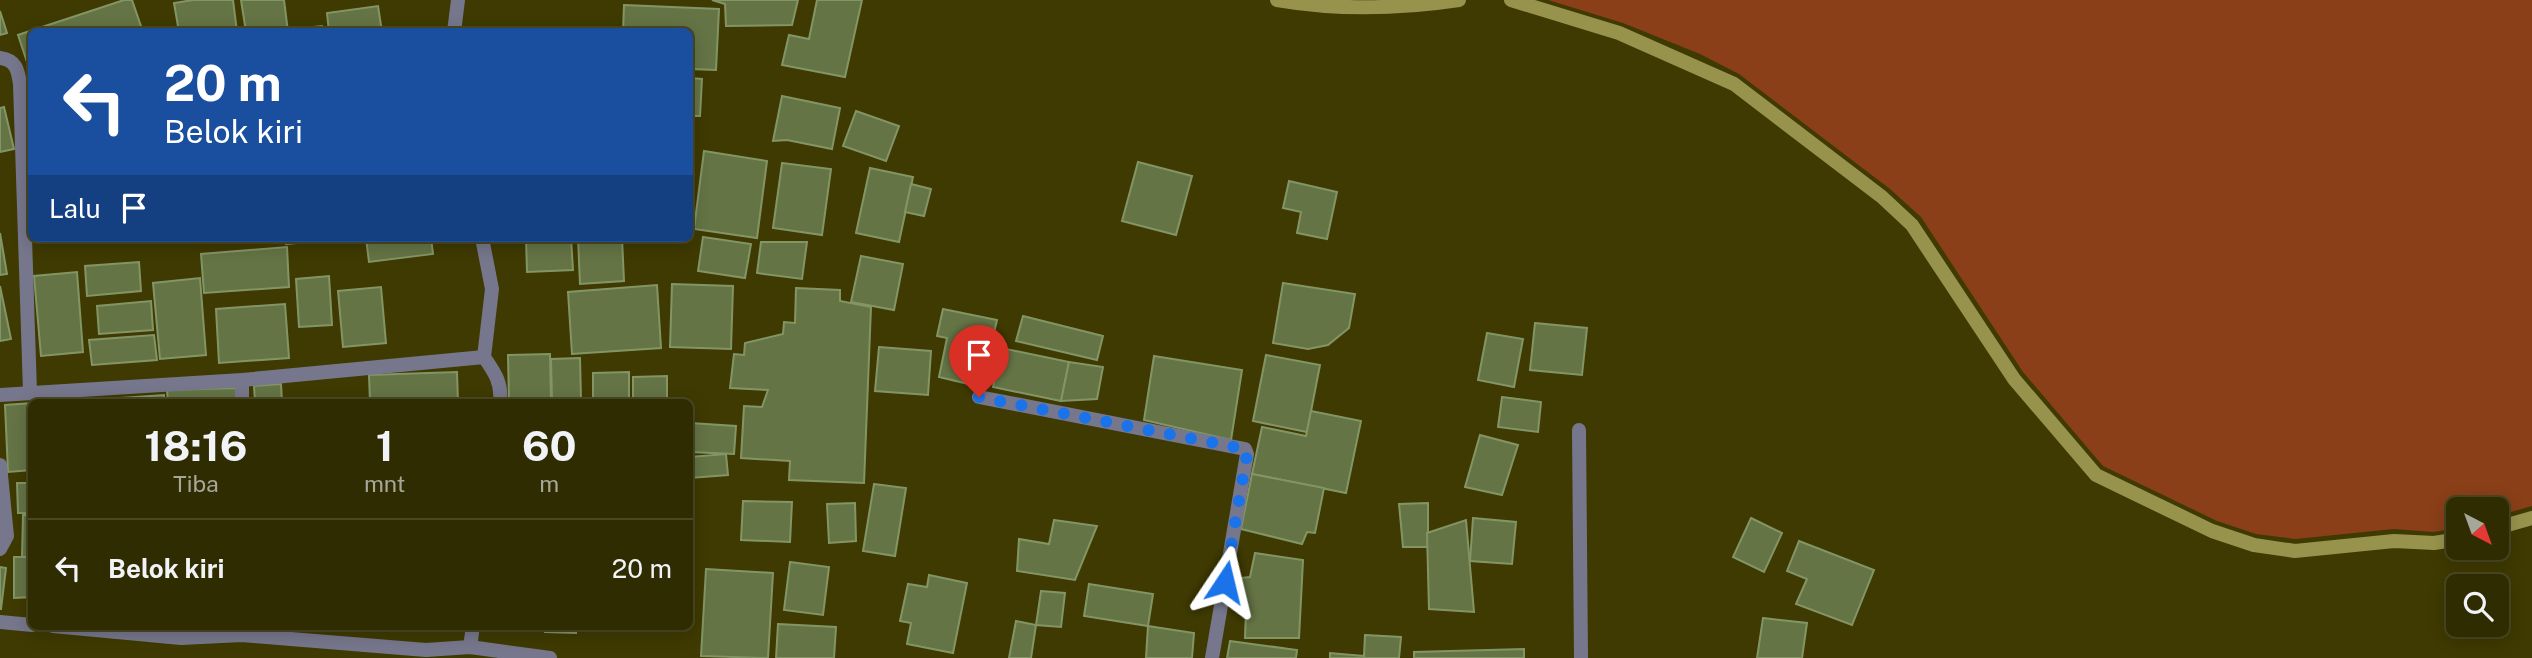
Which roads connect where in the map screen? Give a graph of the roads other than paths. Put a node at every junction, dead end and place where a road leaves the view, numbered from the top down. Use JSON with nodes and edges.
{"nodes":[{"id":1,"x":458,"y":0,"type":"edge"},
{"id":2,"x":454,"y":28,"type":"edge"},
{"id":3,"x":0,"y":58,"type":"edge"},
{"id":4,"x":483,"y":242,"type":"edge"},
{"id":5,"x":484,"y":357,"type":"junction"},
{"id":6,"x":242,"y":380,"type":"junction"},
{"id":7,"x":30,"y":392,"type":"junction"},
{"id":8,"x":0,"y":396,"type":"edge"},
{"id":9,"x":979,"y":397,"type":"dead end"},
{"id":10,"x":242,"y":399,"type":"edge"},
{"id":11,"x":500,"y":399,"type":"edge"},
{"id":12,"x":1579,"y":430,"type":"dead end"},
{"id":13,"x":0,"y":465,"type":"edge"},
{"id":14,"x":0,"y":549,"type":"edge"},
{"id":15,"x":0,"y":622,"type":"edge"},
{"id":16,"x":28,"y":625,"type":"edge"},
{"id":17,"x":96,"y":630,"type":"edge"},
{"id":18,"x":472,"y":630,"type":"edge"},
{"id":19,"x":242,"y":631,"type":"edge"},
{"id":20,"x":470,"y":647,"type":"junction"},
{"id":21,"x":426,"y":654,"type":"edge"},
{"id":22,"x":550,"y":658,"type":"edge"},
{"id":23,"x":1212,"y":658,"type":"edge"},
{"id":24,"x":1581,"y":658,"type":"edge"}],
"edges":[{"from":1,"to":2,"type":"street"},
{"from":3,"to":7,"type":"street"},
{"from":4,"to":5,"type":"street"},
{"from":5,"to":6,"type":"street"},
{"from":5,"to":11,"type":"street"},
{"from":6,"to":7,"type":"street"},
{"from":6,"to":10,"type":"street"},
{"from":7,"to":8,"type":"street"},
{"from":9,"to":23,"type":"street"},
{"from":12,"to":24,"type":"street"},
{"from":13,"to":14,"type":"street"},
{"from":15,"to":16,"type":"street"},
{"from":17,"to":19,"type":"street"},
{"from":18,"to":20,"type":"street"},
{"from":19,"to":21,"type":"street"},
{"from":20,"to":21,"type":"street"},
{"from":20,"to":22,"type":"street"}]}
